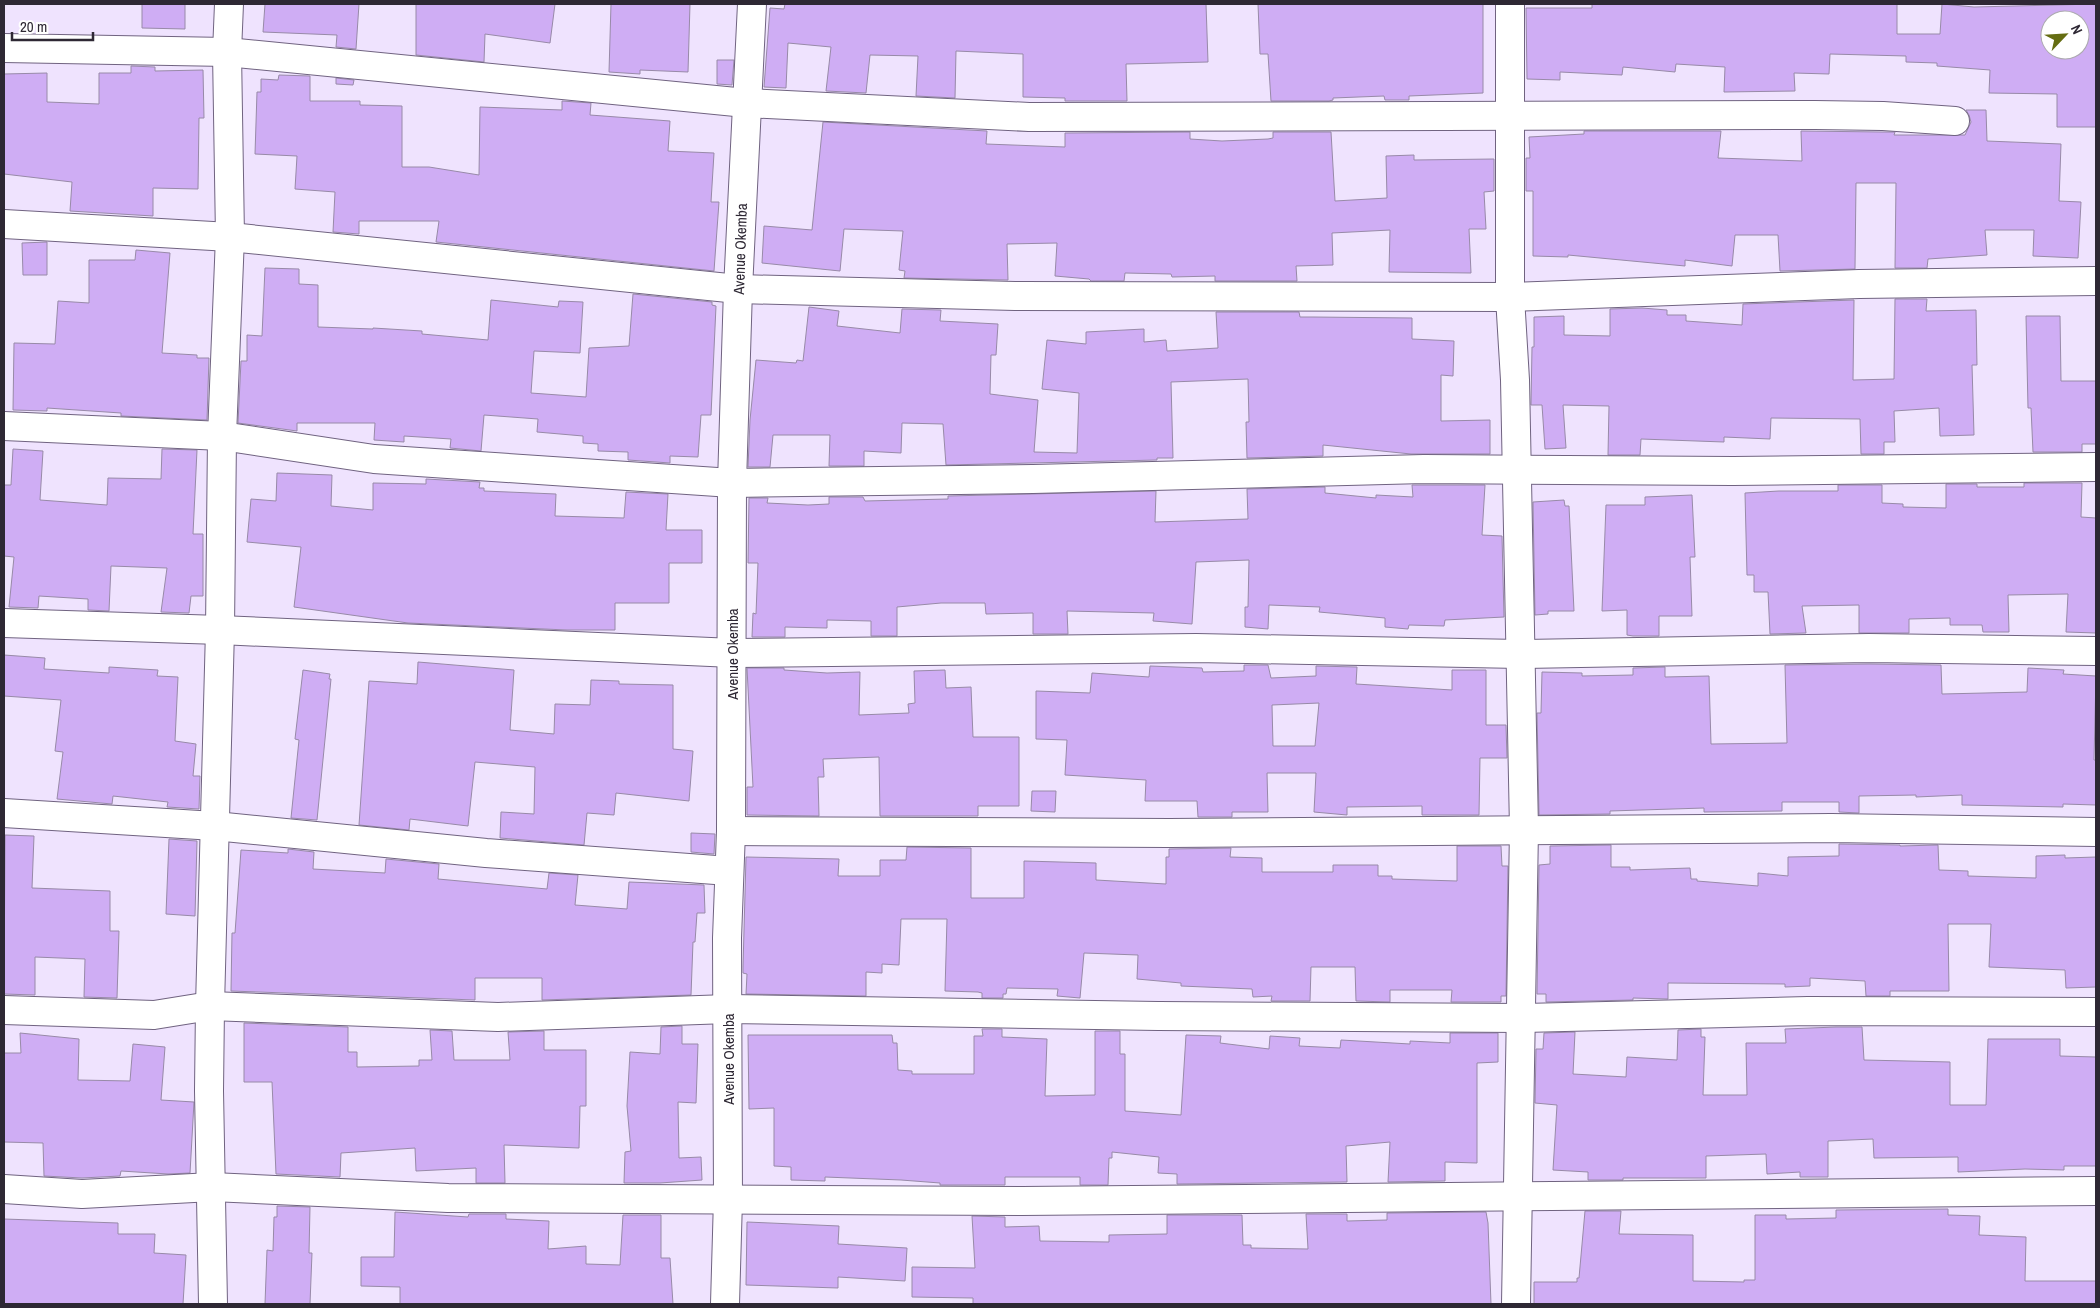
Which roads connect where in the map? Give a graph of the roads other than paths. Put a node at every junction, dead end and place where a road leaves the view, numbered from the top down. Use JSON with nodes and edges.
{"nodes":[{"id":1,"x":228,"y":4,"type":"edge"},
{"id":2,"x":752,"y":4,"type":"edge"},
{"id":3,"x":1510,"y":4,"type":"edge"},
{"id":4,"x":4,"y":48,"type":"edge"},
{"id":5,"x":227,"y":52,"type":"junction"},
{"id":6,"x":746,"y":103,"type":"junction"},
{"id":7,"x":1510,"y":116,"type":"junction"},
{"id":8,"x":1955,"y":121,"type":"dead end"},
{"id":9,"x":4,"y":224,"type":"edge"},
{"id":10,"x":230,"y":237,"type":"junction"},
{"id":11,"x":2096,"y":281,"type":"edge"},
{"id":12,"x":738,"y":289,"type":"junction"},
{"id":13,"x":1510,"y":297,"type":"junction"},
{"id":14,"x":4,"y":426,"type":"edge"},
{"id":15,"x":222,"y":436,"type":"junction"},
{"id":16,"x":2096,"y":467,"type":"edge"},
{"id":17,"x":1517,"y":470,"type":"junction"},
{"id":18,"x":732,"y":483,"type":"junction"},
{"id":19,"x":4,"y":623,"type":"edge"},
{"id":20,"x":220,"y":630,"type":"junction"},
{"id":21,"x":2096,"y":651,"type":"edge"},
{"id":22,"x":733,"y":653,"type":"junction"},
{"id":23,"x":1520,"y":654,"type":"junction"},
{"id":24,"x":4,"y":812,"type":"edge"},
{"id":25,"x":215,"y":826,"type":"junction"},
{"id":26,"x":1524,"y":829,"type":"junction"},
{"id":27,"x":731,"y":830,"type":"junction"},
{"id":28,"x":2096,"y":832,"type":"edge"},
{"id":29,"x":729,"y":871,"type":"junction"},
{"id":30,"x":210,"y":1006,"type":"junction"},
{"id":31,"x":728,"y":1009,"type":"junction"},
{"id":32,"x":4,"y":1010,"type":"edge"},
{"id":33,"x":2096,"y":1012,"type":"edge"},
{"id":34,"x":1522,"y":1018,"type":"junction"},
{"id":35,"x":212,"y":1187,"type":"junction"},
{"id":36,"x":4,"y":1190,"type":"edge"},
{"id":37,"x":2096,"y":1190,"type":"edge"},
{"id":38,"x":1517,"y":1197,"type":"junction"},
{"id":39,"x":728,"y":1199,"type":"junction"},
{"id":40,"x":213,"y":1304,"type":"edge"},
{"id":41,"x":726,"y":1304,"type":"edge"},
{"id":42,"x":1516,"y":1304,"type":"edge"}],
"edges":[{"from":1,"to":5,"type":"street"},
{"from":2,"to":6,"type":"street","name":"Avenue Okemba"},
{"from":3,"to":7,"type":"street"},
{"from":4,"to":5,"type":"street"},
{"from":5,"to":6,"type":"street"},
{"from":5,"to":10,"type":"street"},
{"from":6,"to":7,"type":"street"},
{"from":6,"to":12,"type":"street","name":"Avenue Okemba"},
{"from":7,"to":8,"type":"street"},
{"from":7,"to":13,"type":"street"},
{"from":9,"to":10,"type":"street"},
{"from":10,"to":12,"type":"street"},
{"from":10,"to":15,"type":"street"},
{"from":11,"to":13,"type":"street"},
{"from":12,"to":13,"type":"street"},
{"from":12,"to":18,"type":"street","name":"Avenue Okemba"},
{"from":13,"to":17,"type":"street"},
{"from":14,"to":15,"type":"street"},
{"from":15,"to":18,"type":"street"},
{"from":15,"to":20,"type":"street"},
{"from":16,"to":17,"type":"street"},
{"from":17,"to":18,"type":"street"},
{"from":17,"to":23,"type":"street"},
{"from":18,"to":22,"type":"street","name":"Avenue Okemba"},
{"from":19,"to":20,"type":"street"},
{"from":20,"to":22,"type":"street"},
{"from":20,"to":25,"type":"street"},
{"from":21,"to":23,"type":"street"},
{"from":22,"to":23,"type":"street"},
{"from":22,"to":27,"type":"street","name":"Avenue Okemba"},
{"from":23,"to":26,"type":"street"},
{"from":24,"to":25,"type":"street"},
{"from":25,"to":29,"type":"street"},
{"from":25,"to":30,"type":"street"},
{"from":26,"to":27,"type":"street"},
{"from":26,"to":28,"type":"street"},
{"from":26,"to":34,"type":"street"},
{"from":27,"to":29,"type":"street","name":"Avenue Okemba"},
{"from":29,"to":31,"type":"street","name":"Avenue Okemba"},
{"from":30,"to":31,"type":"street"},
{"from":30,"to":32,"type":"street"},
{"from":30,"to":35,"type":"street"},
{"from":31,"to":34,"type":"street"},
{"from":31,"to":39,"type":"street","name":"Avenue Okemba"},
{"from":33,"to":34,"type":"street"},
{"from":34,"to":38,"type":"street"},
{"from":35,"to":36,"type":"street"},
{"from":35,"to":39,"type":"street"},
{"from":35,"to":40,"type":"street"},
{"from":37,"to":38,"type":"street"},
{"from":38,"to":39,"type":"street"},
{"from":38,"to":42,"type":"street"},
{"from":39,"to":41,"type":"street","name":"Avenue Okemba"}]}
